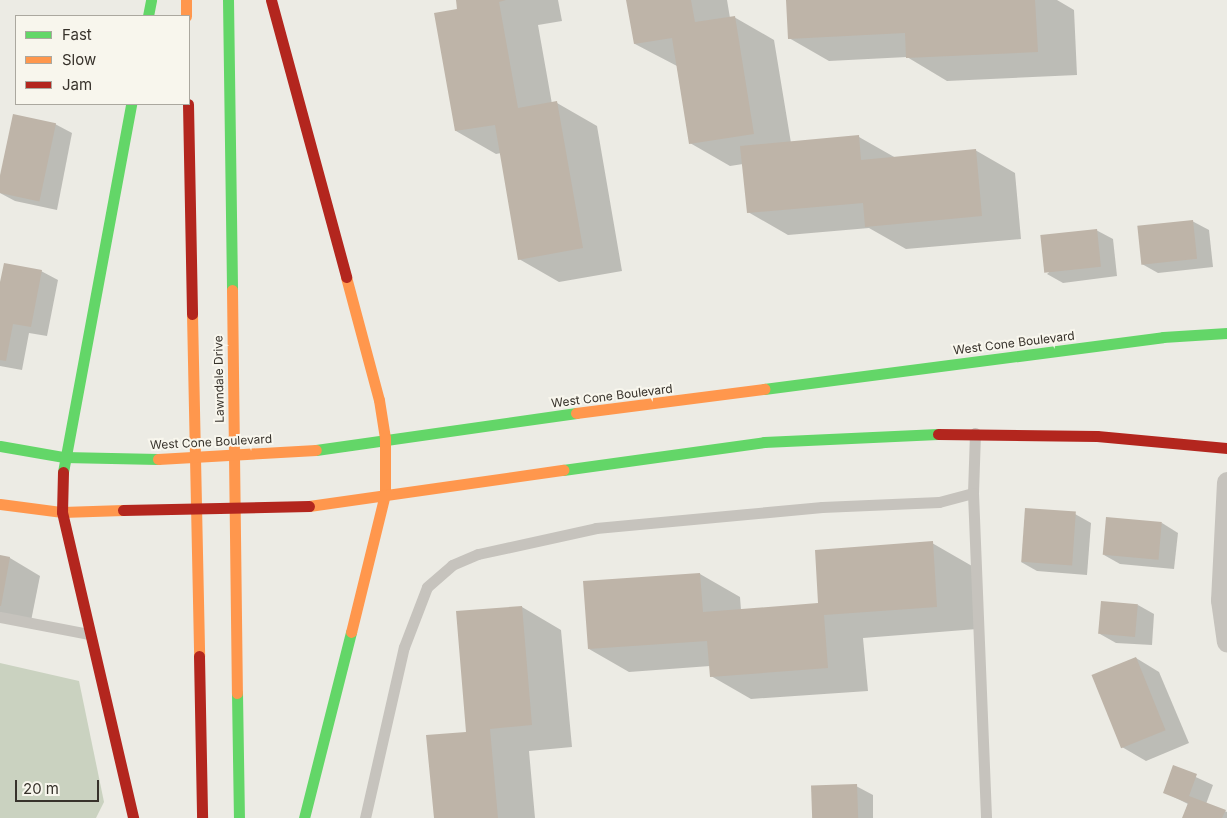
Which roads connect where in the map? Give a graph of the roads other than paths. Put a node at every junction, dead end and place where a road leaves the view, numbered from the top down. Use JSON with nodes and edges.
{"nodes":[{"id":1,"x":151,"y":0,"type":"edge"},
{"id":2,"x":186,"y":0,"type":"edge"},
{"id":3,"x":228,"y":0,"type":"edge"},
{"id":4,"x":270,"y":0,"type":"edge"},
{"id":5,"x":148,"y":15,"type":"edge"},
{"id":6,"x":186,"y":15,"type":"edge"},
{"id":7,"x":131,"y":105,"type":"edge"},
{"id":8,"x":188,"y":105,"type":"edge"},
{"id":9,"x":1227,"y":332,"type":"edge"},
{"id":10,"x":975,"y":433,"type":"junction"},
{"id":11,"x":385,"y":438,"type":"junction"},
{"id":12,"x":0,"y":446,"type":"edge"},
{"id":13,"x":1227,"y":448,"type":"edge"},
{"id":14,"x":64,"y":457,"type":"junction"},
{"id":15,"x":1227,"y":482,"type":"edge"},
{"id":16,"x":972,"y":493,"type":"junction"},
{"id":17,"x":385,"y":494,"type":"junction"},
{"id":18,"x":0,"y":504,"type":"edge"},
{"id":19,"x":62,"y":512,"type":"junction"},
{"id":20,"x":0,"y":617,"type":"edge"},
{"id":21,"x":88,"y":634,"type":"junction"},
{"id":22,"x":1227,"y":642,"type":"edge"},
{"id":23,"x":134,"y":818,"type":"edge"},
{"id":24,"x":202,"y":818,"type":"edge"},
{"id":25,"x":239,"y":818,"type":"edge"},
{"id":26,"x":304,"y":818,"type":"edge"},
{"id":27,"x":365,"y":818,"type":"edge"},
{"id":28,"x":986,"y":818,"type":"edge"}],
"edges":[{"from":1,"to":5,"type":"main road"},
{"from":2,"to":6,"type":"main road"},
{"from":3,"to":25,"type":"main road","name":"Lawndale Drive"},
{"from":4,"to":11,"type":"main road"},
{"from":7,"to":14,"type":"main road"},
{"from":8,"to":24,"type":"main road","name":"Lawndale Drive"},
{"from":9,"to":11,"type":"main road","name":"West Cone Boulevard"},
{"from":10,"to":13,"type":"main road"},
{"from":10,"to":16,"type":"lane"},
{"from":10,"to":17,"type":"main road"},
{"from":11,"to":14,"type":"main road","name":"West Cone Boulevard","bridge":true},
{"from":11,"to":17,"type":"main road"},
{"from":12,"to":14,"type":"main road","name":"West Cone Boulevard"},
{"from":14,"to":19,"type":"main road"},
{"from":15,"to":22,"type":"street"},
{"from":16,"to":27,"type":"lane"},
{"from":16,"to":28,"type":"lane"},
{"from":17,"to":19,"type":"main road","bridge":true},
{"from":17,"to":26,"type":"main road"},
{"from":18,"to":19,"type":"main road"},
{"from":19,"to":21,"type":"main road"},
{"from":20,"to":21,"type":"lane"},
{"from":21,"to":23,"type":"main road"}]}
